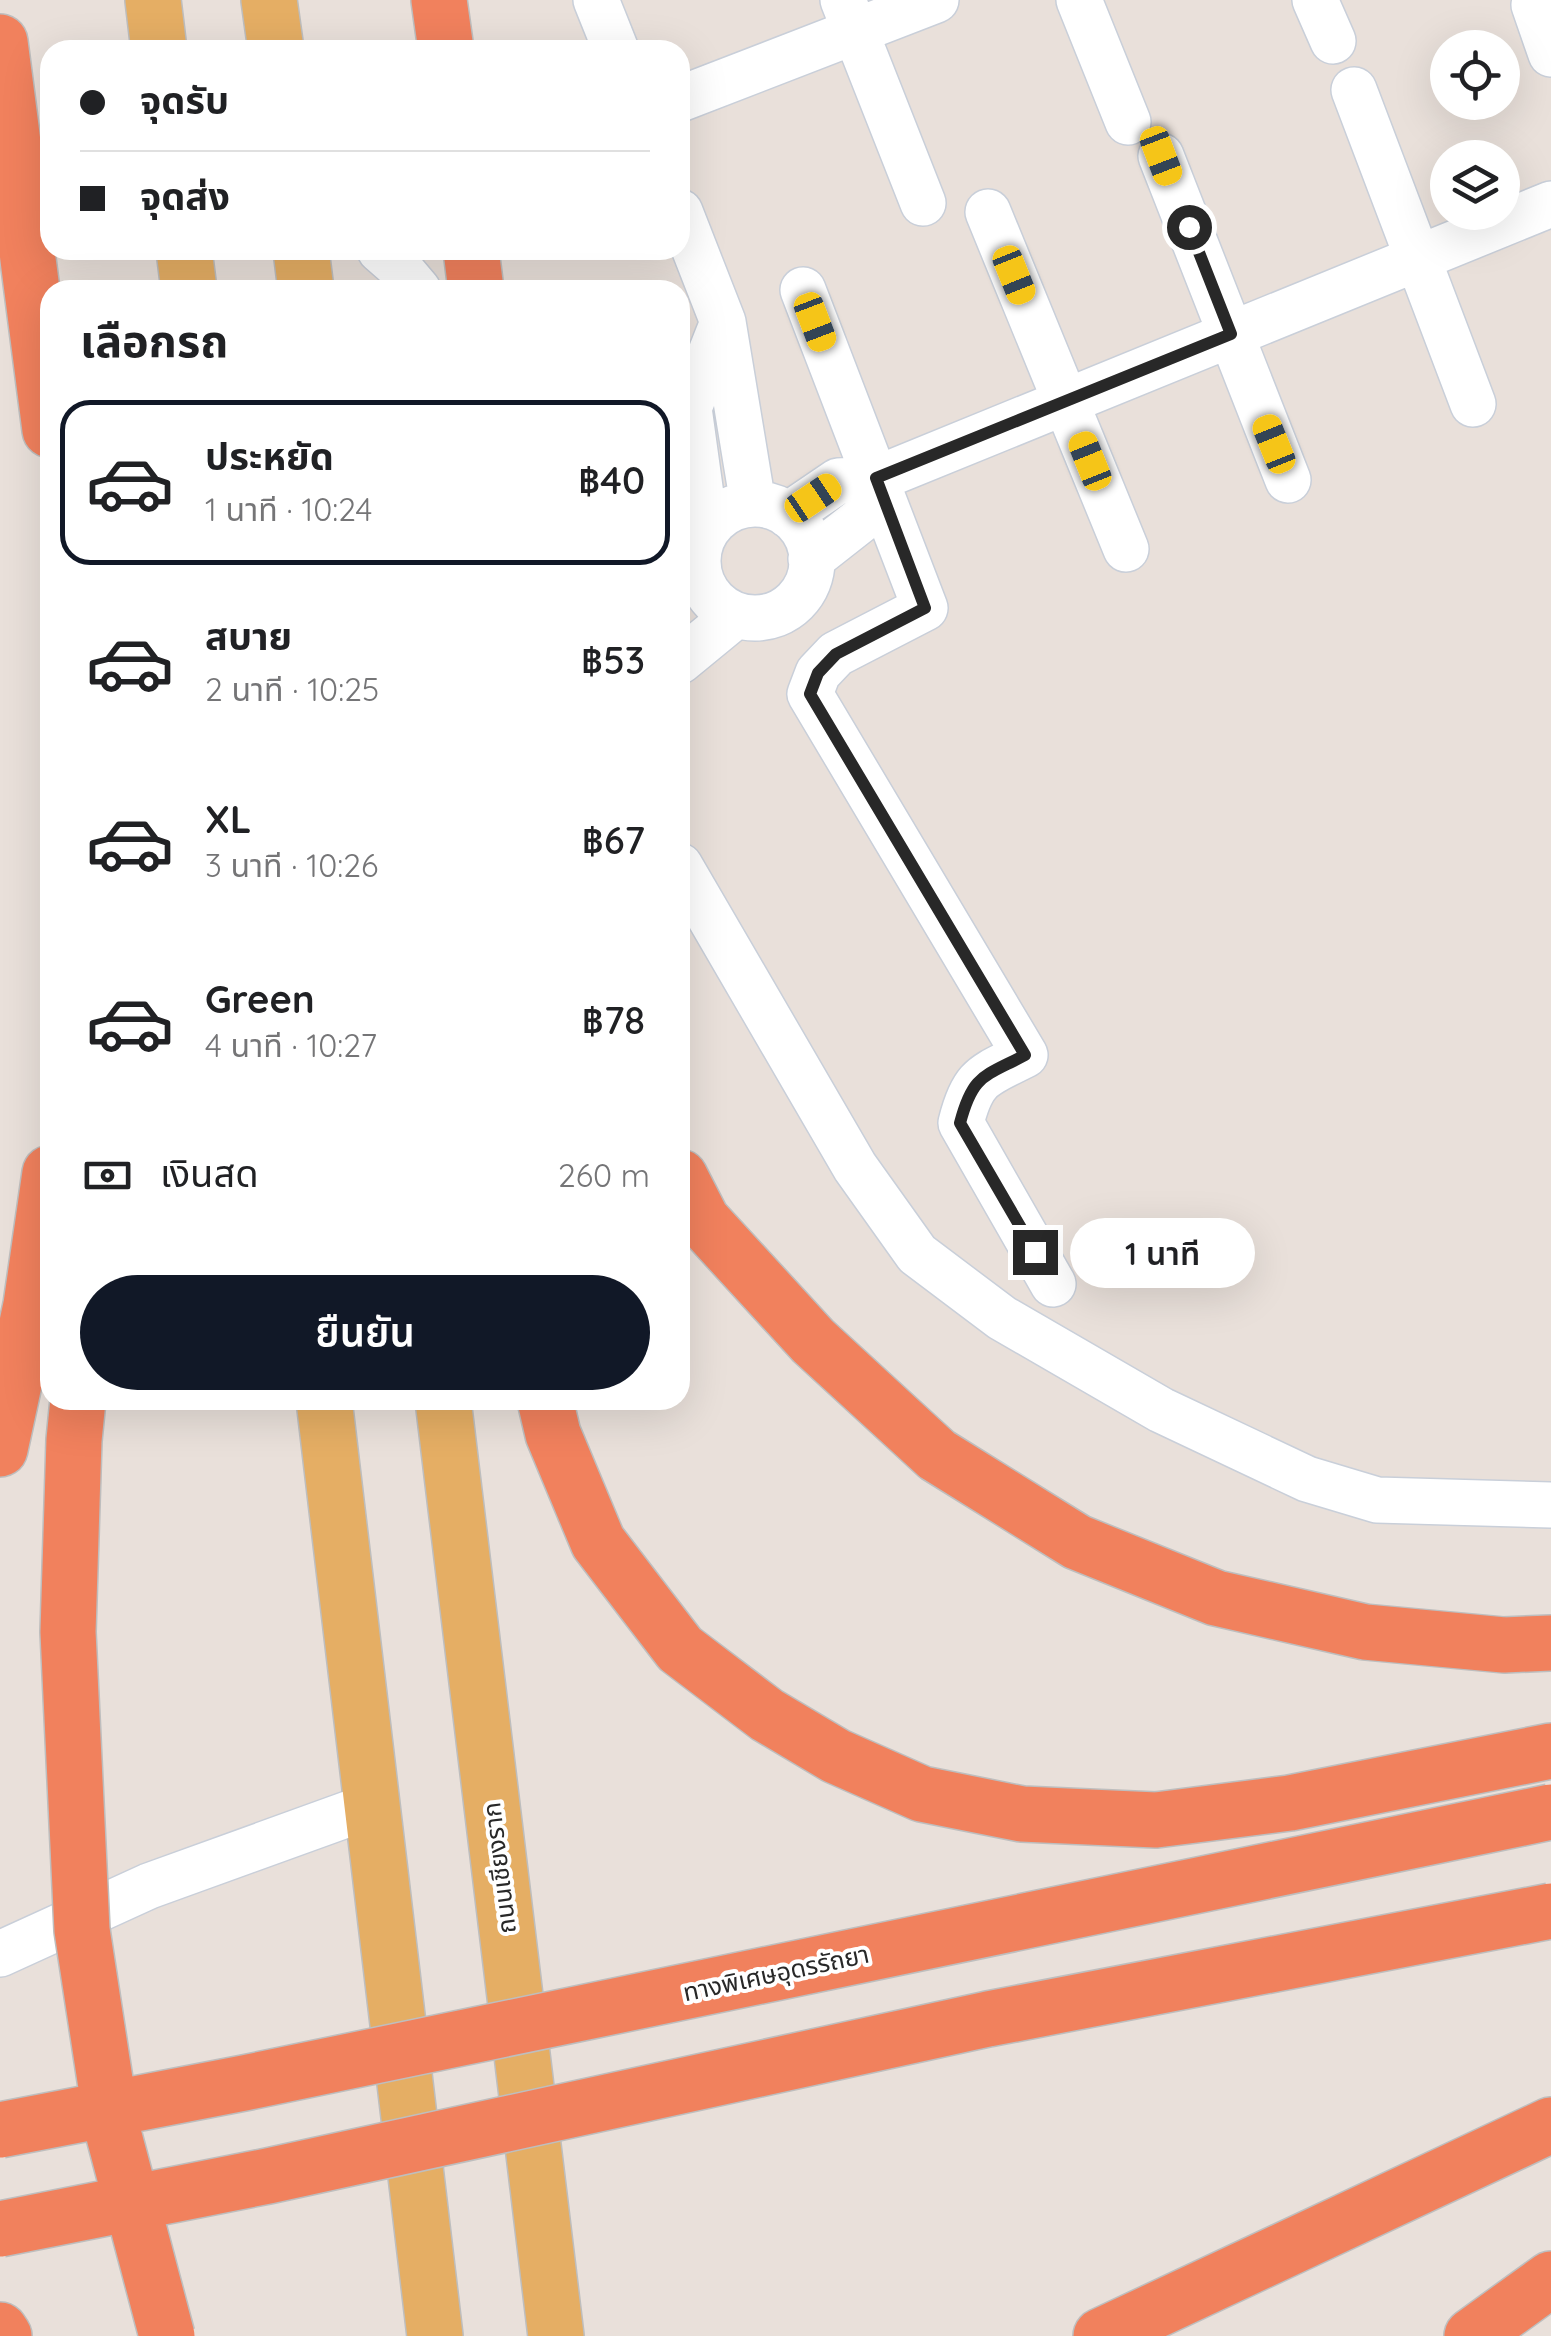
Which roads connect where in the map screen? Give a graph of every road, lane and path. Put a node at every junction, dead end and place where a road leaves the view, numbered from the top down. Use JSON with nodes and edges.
{"nodes":[{"id":1,"x":153,"y":0,"type":"edge"},
{"id":2,"x":269,"y":0,"type":"edge"},
{"id":3,"x":440,"y":0,"type":"edge"},
{"id":4,"x":596,"y":0,"type":"edge"},
{"id":5,"x":936,"y":0,"type":"edge"},
{"id":6,"x":1079,"y":0,"type":"edge"},
{"id":7,"x":1315,"y":0,"type":"edge"},
{"id":8,"x":1534,"y":6,"type":"dead end"},
{"id":9,"x":849,"y":15,"type":"edge"},
{"id":10,"x":159,"y":40,"type":"edge"},
{"id":11,"x":275,"y":40,"type":"edge"},
{"id":12,"x":445,"y":40,"type":"edge"},
{"id":13,"x":612,"y":40,"type":"edge"},
{"id":14,"x":1333,"y":41,"type":"dead end"},
{"id":15,"x":0,"y":42,"type":"edge"},
{"id":16,"x":1551,"y":54,"type":"edge"},
{"id":17,"x":1354,"y":90,"type":"dead end"},
{"id":18,"x":690,"y":94,"type":"edge"},
{"id":19,"x":1128,"y":122,"type":"dead end"},
{"id":20,"x":1161,"y":156,"type":"dead end"},
{"id":21,"x":923,"y":203,"type":"dead end"},
{"id":22,"x":1551,"y":204,"type":"edge"},
{"id":23,"x":988,"y":212,"type":"dead end"},
{"id":24,"x":690,"y":238,"type":"edge"},
{"id":25,"x":1418,"y":258,"type":"junction"},
{"id":26,"x":391,"y":260,"type":"edge"},
{"id":27,"x":410,"y":280,"type":"edge"},
{"id":28,"x":803,"y":290,"type":"dead end"},
{"id":29,"x":723,"y":322,"type":"junction"},
{"id":30,"x":1231,"y":334,"type":"junction"},
{"id":31,"x":40,"y":352,"type":"edge"},
{"id":32,"x":1065,"y":402,"type":"junction"},
{"id":33,"x":1473,"y":404,"type":"dead end"},
{"id":34,"x":690,"y":405,"type":"edge"},
{"id":35,"x":690,"y":434,"type":"edge"},
{"id":36,"x":876,"y":478,"type":"junction"},
{"id":37,"x":1288,"y":480,"type":"dead end"},
{"id":38,"x":771,"y":510,"type":"junction"},
{"id":39,"x":1126,"y":550,"type":"dead end"},
{"id":40,"x":811,"y":559,"type":"junction"},
{"id":41,"x":695,"y":566,"type":"edge"},
{"id":42,"x":736,"y":615,"type":"junction"},
{"id":43,"x":690,"y":653,"type":"edge"},
{"id":44,"x":690,"y":883,"type":"edge"},
{"id":45,"x":690,"y":1197,"type":"edge"},
{"id":46,"x":40,"y":1246,"type":"edge"},
{"id":47,"x":1054,"y":1284,"type":"dead end"},
{"id":48,"x":77,"y":1410,"type":"edge"},
{"id":49,"x":325,"y":1410,"type":"edge"},
{"id":50,"x":444,"y":1410,"type":"edge"},
{"id":51,"x":547,"y":1410,"type":"edge"},
{"id":52,"x":0,"y":1449,"type":"edge"},
{"id":53,"x":1551,"y":1505,"type":"edge"},
{"id":54,"x":1551,"y":1643,"type":"edge"},
{"id":55,"x":1551,"y":1752,"type":"edge"},
{"id":56,"x":374,"y":1805,"type":"junction"},
{"id":57,"x":1551,"y":1812,"type":"edge"},
{"id":58,"x":1551,"y":1911,"type":"edge"},
{"id":59,"x":0,"y":1954,"type":"edge"},
{"id":60,"x":0,"y":2130,"type":"edge"},
{"id":61,"x":1531,"y":2133,"type":"edge"},
{"id":62,"x":0,"y":2228,"type":"edge"},
{"id":63,"x":1551,"y":2279,"type":"edge"},
{"id":64,"x":167,"y":2336,"type":"edge"},
{"id":65,"x":435,"y":2336,"type":"edge"},
{"id":66,"x":556,"y":2336,"type":"edge"},
{"id":67,"x":1101,"y":2336,"type":"edge"},
{"id":68,"x":1472,"y":2336,"type":"edge"}],
"edges":[{"from":1,"to":10,"type":"main road"},
{"from":2,"to":11,"type":"main road"},
{"from":3,"to":12,"type":"highway"},
{"from":4,"to":13,"type":"street"},
{"from":5,"to":9,"type":"street"},
{"from":6,"to":19,"type":"street"},
{"from":7,"to":14,"type":"street"},
{"from":8,"to":16,"type":"street"},
{"from":9,"to":18,"type":"street"},
{"from":9,"to":21,"type":"street"},
{"from":15,"to":31,"type":"highway"},
{"from":17,"to":25,"type":"street"},
{"from":20,"to":30,"type":"street"},
{"from":22,"to":25,"type":"street"},
{"from":23,"to":32,"type":"street"},
{"from":24,"to":29,"type":"street"},
{"from":25,"to":30,"type":"street"},
{"from":25,"to":33,"type":"street"},
{"from":26,"to":27,"type":"street"},
{"from":28,"to":36,"type":"street"},
{"from":29,"to":34,"type":"street"},
{"from":29,"to":38,"type":"street"},
{"from":30,"to":32,"type":"street"},
{"from":30,"to":37,"type":"street"},
{"from":32,"to":36,"type":"street"},
{"from":32,"to":39,"type":"street"},
{"from":35,"to":41,"type":"street"},
{"from":36,"to":38,"type":"street"},
{"from":36,"to":40,"type":"street"},
{"from":36,"to":47,"type":"street"},
{"from":38,"to":40,"type":"street"},
{"from":38,"to":41,"type":"street"},
{"from":40,"to":42,"type":"street"},
{"from":41,"to":42,"type":"street"},
{"from":42,"to":43,"type":"street"},
{"from":44,"to":53,"type":"street"},
{"from":45,"to":54,"type":"highway"},
{"from":46,"to":52,"type":"highway"},
{"from":48,"to":64,"type":"highway","bridge":true},
{"from":49,"to":56,"type":"main road"},
{"from":50,"to":66,"type":"main road","name":"ถนนเชียงราก"},
{"from":51,"to":55,"type":"highway"},
{"from":56,"to":59,"type":"street"},
{"from":56,"to":65,"type":"main road"},
{"from":57,"to":60,"type":"highway","name":"ทางพิเศษอุดรรัถยา","bridge":true},
{"from":58,"to":62,"type":"highway","bridge":true},
{"from":61,"to":67,"type":"highway"},
{"from":63,"to":68,"type":"highway"}]}
